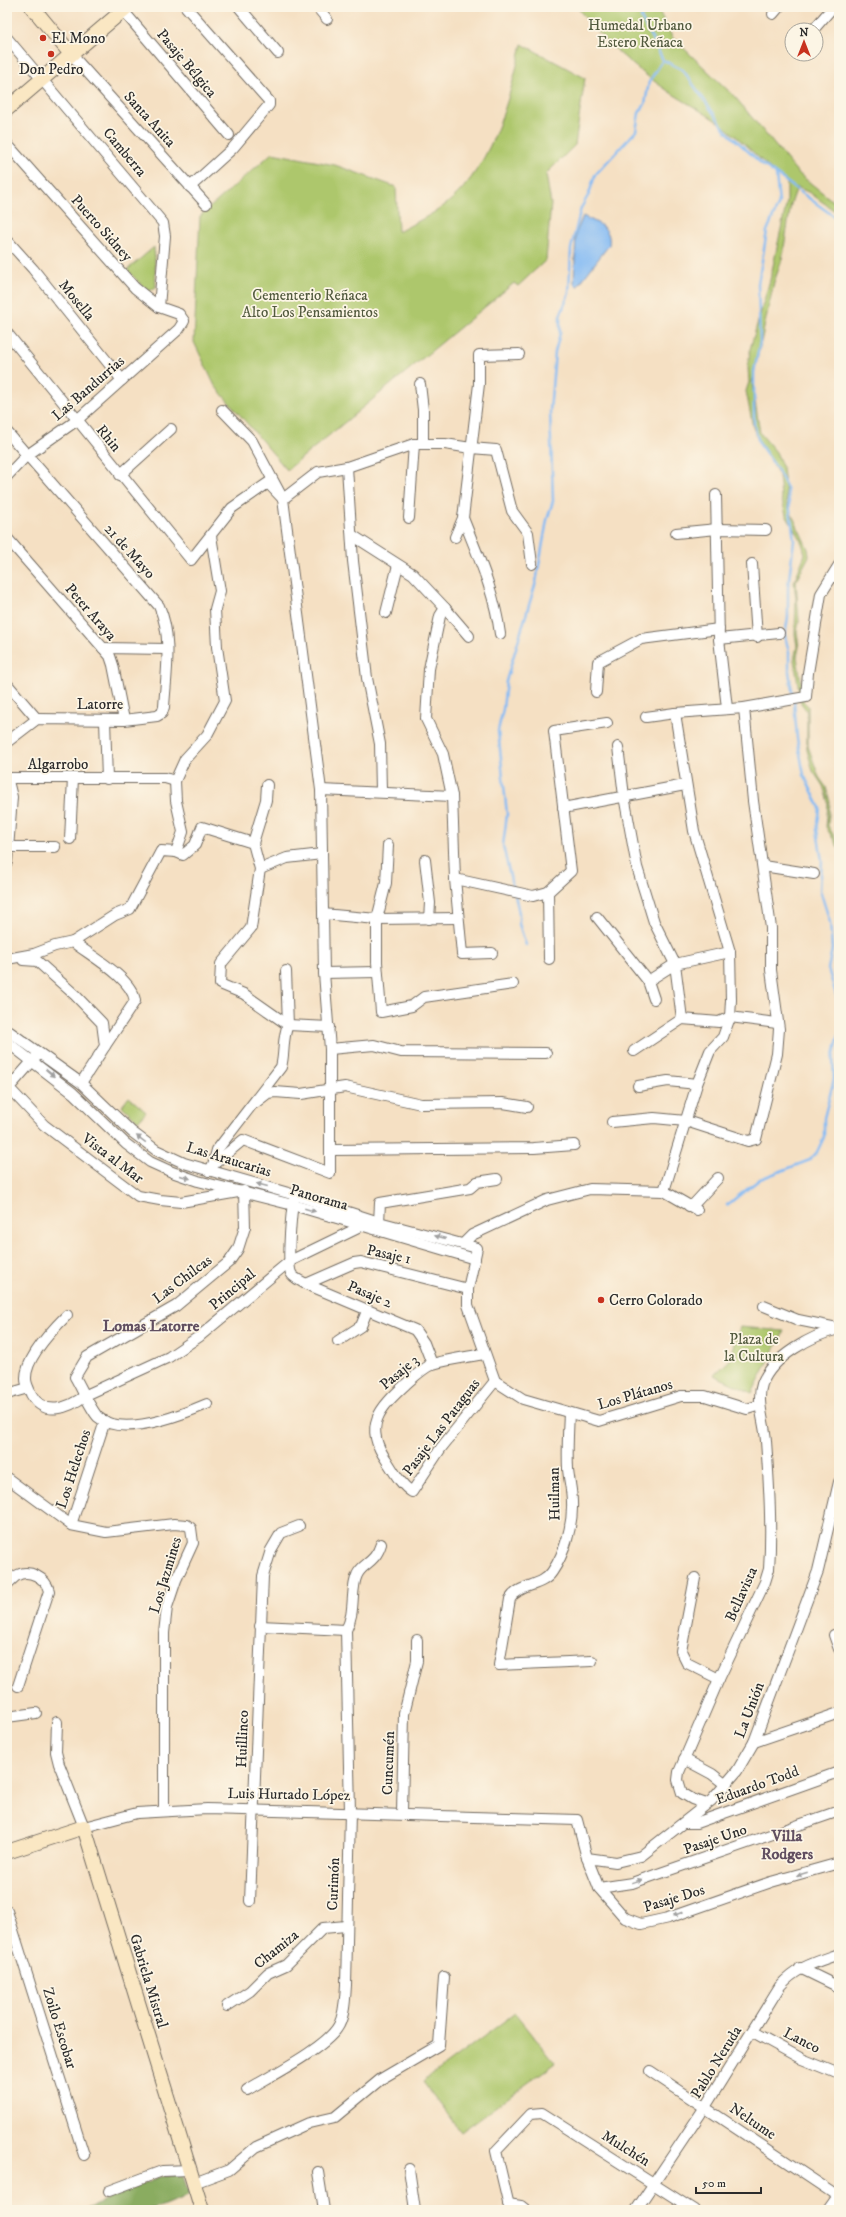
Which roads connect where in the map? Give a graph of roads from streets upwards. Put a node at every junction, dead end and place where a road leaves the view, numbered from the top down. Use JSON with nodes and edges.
{"nodes":[{"id":1,"x":186,"y":7,"type":"edge"},
{"id":2,"x":239,"y":7,"type":"edge"},
{"id":3,"x":317,"y":7,"type":"edge"},
{"id":4,"x":833,"y":7,"type":"edge"},
{"id":5,"x":34,"y":8,"type":"edge"},
{"id":6,"x":123,"y":8,"type":"edge"},
{"id":7,"x":327,"y":19,"type":"dead end"},
{"id":8,"x":820,"y":22,"type":"edge"},
{"id":9,"x":7,"y":38,"type":"edge"},
{"id":10,"x":278,"y":53,"type":"dead end"},
{"id":11,"x":71,"y":54,"type":"junction"},
{"id":12,"x":43,"y":78,"type":"junction"},
{"id":13,"x":7,"y":108,"type":"edge"},
{"id":14,"x":229,"y":135,"type":"dead end"},
{"id":15,"x":7,"y":144,"type":"edge"},
{"id":16,"x":190,"y":187,"type":"junction"},
{"id":17,"x":206,"y":204,"type":"dead end"},
{"id":18,"x":7,"y":240,"type":"edge"},
{"id":19,"x":159,"y":307,"type":"junction"},
{"id":20,"x":184,"y":319,"type":"joint"},
{"id":21,"x":7,"y":333,"type":"edge"},
{"id":22,"x":519,"y":354,"type":"dead end"},
{"id":23,"x":122,"y":380,"type":"junction"},
{"id":24,"x":420,"y":384,"type":"dead end"},
{"id":25,"x":222,"y":410,"type":"dead end"},
{"id":26,"x":76,"y":421,"type":"junction"},
{"id":27,"x":171,"y":429,"type":"dead end"},
{"id":28,"x":7,"y":432,"type":"edge"},
{"id":29,"x":419,"y":444,"type":"junction"},
{"id":30,"x":471,"y":448,"type":"junction"},
{"id":31,"x":26,"y":456,"type":"junction"},
{"id":32,"x":348,"y":467,"type":"junction"},
{"id":33,"x":120,"y":475,"type":"junction"},
{"id":34,"x":7,"y":476,"type":"edge"},
{"id":35,"x":716,"y":496,"type":"dead end"},
{"id":36,"x":283,"y":499,"type":"junction"},
{"id":37,"x":409,"y":518,"type":"dead end"},
{"id":38,"x":463,"y":518,"type":"junction"},
{"id":39,"x":717,"y":529,"type":"junction"},
{"id":40,"x":766,"y":530,"type":"dead end"},
{"id":41,"x":676,"y":533,"type":"dead end"},
{"id":42,"x":352,"y":535,"type":"junction"},
{"id":43,"x":211,"y":536,"type":"junction"},
{"id":44,"x":455,"y":537,"type":"dead end"},
{"id":45,"x":7,"y":538,"type":"edge"},
{"id":46,"x":532,"y":564,"type":"dead end"},
{"id":47,"x":752,"y":564,"type":"dead end"},
{"id":48,"x":398,"y":565,"type":"junction"},
{"id":49,"x":839,"y":565,"type":"edge"},
{"id":50,"x":445,"y":608,"type":"junction"},
{"id":51,"x":386,"y":613,"type":"dead end"},
{"id":52,"x":779,"y":633,"type":"dead end"},
{"id":53,"x":500,"y":634,"type":"dead end"},
{"id":54,"x":719,"y":634,"type":"junction"},
{"id":55,"x":468,"y":636,"type":"dead end"},
{"id":56,"x":757,"y":637,"type":"junction"},
{"id":57,"x":103,"y":648,"type":"junction"},
{"id":58,"x":167,"y":649,"type":"junction"},
{"id":59,"x":7,"y":684,"type":"edge"},
{"id":60,"x":596,"y":692,"type":"dead end"},
{"id":61,"x":728,"y":708,"type":"junction"},
{"id":62,"x":744,"y":708,"type":"junction"},
{"id":63,"x":675,"y":712,"type":"junction"},
{"id":64,"x":162,"y":713,"type":"joint"},
{"id":65,"x":646,"y":717,"type":"dead end"},
{"id":66,"x":37,"y":719,"type":"junction"},
{"id":67,"x":105,"y":720,"type":"junction"},
{"id":68,"x":124,"y":720,"type":"junction"},
{"id":69,"x":607,"y":723,"type":"dead end"},
{"id":70,"x":7,"y":742,"type":"edge"},
{"id":71,"x":618,"y":747,"type":"dead end"},
{"id":72,"x":8,"y":778,"type":"edge"},
{"id":73,"x":73,"y":778,"type":"junction"},
{"id":74,"x":107,"y":779,"type":"junction"},
{"id":75,"x":175,"y":782,"type":"junction"},
{"id":76,"x":267,"y":785,"type":"dead end"},
{"id":77,"x":686,"y":785,"type":"junction"},
{"id":78,"x":321,"y":790,"type":"junction"},
{"id":79,"x":381,"y":792,"type":"junction"},
{"id":80,"x":452,"y":796,"type":"junction"},
{"id":81,"x":624,"y":796,"type":"junction"},
{"id":82,"x":10,"y":797,"type":"edge"},
{"id":83,"x":562,"y":808,"type":"junction"},
{"id":84,"x":70,"y":839,"type":"dead end"},
{"id":85,"x":253,"y":843,"type":"junction"},
{"id":86,"x":388,"y":845,"type":"dead end"},
{"id":87,"x":8,"y":847,"type":"edge"},
{"id":88,"x":55,"y":847,"type":"dead end"},
{"id":89,"x":176,"y":852,"type":"junction"},
{"id":90,"x":322,"y":854,"type":"junction"},
{"id":91,"x":425,"y":860,"type":"dead end"},
{"id":92,"x":7,"y":862,"type":"edge"},
{"id":93,"x":763,"y":866,"type":"junction"},
{"id":94,"x":260,"y":869,"type":"junction"},
{"id":95,"x":814,"y":874,"type":"dead end"},
{"id":96,"x":455,"y":879,"type":"junction"},
{"id":97,"x":548,"y":892,"type":"junction"},
{"id":98,"x":323,"y":914,"type":"junction"},
{"id":99,"x":597,"y":917,"type":"dead end"},
{"id":100,"x":377,"y":918,"type":"junction"},
{"id":101,"x":428,"y":918,"type":"junction"},
{"id":102,"x":458,"y":918,"type":"junction"},
{"id":103,"x":73,"y":942,"type":"junction"},
{"id":104,"x":730,"y":952,"type":"junction"},
{"id":105,"x":492,"y":953,"type":"dead end"},
{"id":106,"x":7,"y":958,"type":"edge"},
{"id":107,"x":549,"y":959,"type":"dead end"},
{"id":108,"x":675,"y":964,"type":"junction"},
{"id":109,"x":286,"y":971,"type":"dead end"},
{"id":110,"x":378,"y":972,"type":"junction"},
{"id":111,"x":324,"y":973,"type":"junction"},
{"id":112,"x":648,"y":981,"type":"junction"},
{"id":113,"x":513,"y":984,"type":"dead end"},
{"id":114,"x":654,"y":998,"type":"dead end"},
{"id":115,"x":730,"y":1017,"type":"junction"},
{"id":116,"x":682,"y":1019,"type":"junction"},
{"id":117,"x":778,"y":1023,"type":"junction"},
{"id":118,"x":288,"y":1025,"type":"junction"},
{"id":119,"x":328,"y":1027,"type":"junction"},
{"id":120,"x":7,"y":1030,"type":"edge"},
{"id":121,"x":7,"y":1042,"type":"edge"},
{"id":122,"x":105,"y":1046,"type":"junction"},
{"id":123,"x":330,"y":1048,"type":"junction"},
{"id":124,"x":634,"y":1051,"type":"dead end"},
{"id":125,"x":40,"y":1052,"type":"junction"},
{"id":126,"x":546,"y":1053,"type":"dead end"},
{"id":127,"x":34,"y":1062,"type":"junction"},
{"id":128,"x":81,"y":1083,"type":"junction"},
{"id":129,"x":697,"y":1084,"type":"junction"},
{"id":130,"x":638,"y":1086,"type":"dead end"},
{"id":131,"x":8,"y":1089,"type":"edge"},
{"id":132,"x":330,"y":1089,"type":"junction"},
{"id":133,"x":255,"y":1103,"type":"junction"},
{"id":134,"x":527,"y":1107,"type":"dead end"},
{"id":135,"x":686,"y":1121,"type":"junction"},
{"id":136,"x":612,"y":1122,"type":"dead end"},
{"id":137,"x":574,"y":1145,"type":"dead end"},
{"id":138,"x":331,"y":1150,"type":"junction"},
{"id":139,"x":211,"y":1168,"type":"junction"},
{"id":140,"x":718,"y":1178,"type":"dead end"},
{"id":141,"x":497,"y":1180,"type":"dead end"},
{"id":142,"x":244,"y":1191,"type":"junction"},
{"id":143,"x":664,"y":1191,"type":"junction"},
{"id":144,"x":294,"y":1200,"type":"junction"},
{"id":145,"x":379,"y":1222,"type":"junction"},
{"id":146,"x":360,"y":1224,"type":"junction"},
{"id":147,"x":463,"y":1244,"type":"junction"},
{"id":148,"x":475,"y":1259,"type":"junction"},
{"id":149,"x":290,"y":1261,"type":"junction"},
{"id":150,"x":306,"y":1284,"type":"junction"},
{"id":151,"x":468,"y":1290,"type":"junction"},
{"id":152,"x":764,"y":1306,"type":"dead end"},
{"id":153,"x":367,"y":1311,"type":"junction"},
{"id":154,"x":67,"y":1315,"type":"dead end"},
{"id":155,"x":839,"y":1329,"type":"edge"},
{"id":156,"x":338,"y":1341,"type":"dead end"},
{"id":157,"x":484,"y":1354,"type":"junction"},
{"id":158,"x":432,"y":1364,"type":"junction"},
{"id":159,"x":495,"y":1381,"type":"junction"},
{"id":160,"x":28,"y":1388,"type":"junction"},
{"id":161,"x":7,"y":1394,"type":"edge"},
{"id":162,"x":86,"y":1395,"type":"junction"},
{"id":163,"x":207,"y":1404,"type":"dead end"},
{"id":164,"x":760,"y":1405,"type":"junction"},
{"id":165,"x":569,"y":1414,"type":"junction"},
{"id":166,"x":104,"y":1421,"type":"junction"},
{"id":167,"x":7,"y":1478,"type":"edge"},
{"id":168,"x":839,"y":1482,"type":"edge"},
{"id":169,"x":412,"y":1492,"type":"joint"},
{"id":170,"x":71,"y":1526,"type":"junction"},
{"id":171,"x":299,"y":1526,"type":"dead end"},
{"id":172,"x":381,"y":1544,"type":"dead end"},
{"id":173,"x":695,"y":1578,"type":"dead end"},
{"id":174,"x":7,"y":1584,"type":"edge"},
{"id":175,"x":260,"y":1626,"type":"junction"},
{"id":176,"x":346,"y":1630,"type":"junction"},
{"id":177,"x":834,"y":1635,"type":"dead end"},
{"id":178,"x":416,"y":1640,"type":"dead end"},
{"id":179,"x":839,"y":1649,"type":"edge"},
{"id":180,"x":592,"y":1661,"type":"dead end"},
{"id":181,"x":719,"y":1680,"type":"junction"},
{"id":182,"x":18,"y":1686,"type":"dead end"},
{"id":183,"x":36,"y":1713,"type":"dead end"},
{"id":184,"x":839,"y":1713,"type":"edge"},
{"id":185,"x":7,"y":1717,"type":"edge"},
{"id":186,"x":57,"y":1722,"type":"dead end"},
{"id":187,"x":754,"y":1742,"type":"junction"},
{"id":188,"x":684,"y":1760,"type":"junction"},
{"id":189,"x":839,"y":1772,"type":"edge"},
{"id":190,"x":726,"y":1785,"type":"junction"},
{"id":191,"x":706,"y":1804,"type":"junction"},
{"id":192,"x":255,"y":1809,"type":"junction"},
{"id":193,"x":164,"y":1810,"type":"junction"},
{"id":194,"x":839,"y":1811,"type":"edge"},
{"id":195,"x":350,"y":1812,"type":"junction"},
{"id":196,"x":402,"y":1813,"type":"junction"},
{"id":197,"x":577,"y":1820,"type":"joint"},
{"id":198,"x":685,"y":1823,"type":"junction"},
{"id":199,"x":84,"y":1827,"type":"junction"},
{"id":200,"x":7,"y":1852,"type":"edge"},
{"id":201,"x":587,"y":1858,"type":"junction"},
{"id":202,"x":839,"y":1863,"type":"edge"},
{"id":203,"x":599,"y":1888,"type":"junction"},
{"id":204,"x":250,"y":1901,"type":"dead end"},
{"id":205,"x":7,"y":1911,"type":"edge"},
{"id":206,"x":346,"y":1926,"type":"junction"},
{"id":207,"x":839,"y":1954,"type":"edge"},
{"id":208,"x":800,"y":1968,"type":"junction"},
{"id":209,"x":444,"y":1977,"type":"dead end"},
{"id":210,"x":839,"y":1987,"type":"edge"},
{"id":211,"x":227,"y":2006,"type":"dead end"},
{"id":212,"x":753,"y":2032,"type":"junction"},
{"id":213,"x":650,"y":2071,"type":"dead end"},
{"id":214,"x":839,"y":2074,"type":"edge"},
{"id":215,"x":247,"y":2090,"type":"dead end"},
{"id":216,"x":705,"y":2108,"type":"junction"},
{"id":217,"x":84,"y":2155,"type":"dead end"},
{"id":218,"x":409,"y":2169,"type":"dead end"},
{"id":219,"x":318,"y":2172,"type":"dead end"},
{"id":220,"x":192,"y":2176,"type":"junction"},
{"id":221,"x":654,"y":2183,"type":"junction"},
{"id":222,"x":109,"y":2191,"type":"dead end"},
{"id":223,"x":838,"y":2196,"type":"edge"},
{"id":224,"x":509,"y":2207,"type":"edge"},
{"id":225,"x":202,"y":2210,"type":"edge"},
{"id":226,"x":324,"y":2210,"type":"edge"},
{"id":227,"x":415,"y":2210,"type":"edge"},
{"id":228,"x":526,"y":2210,"type":"edge"},
{"id":229,"x":636,"y":2210,"type":"edge"},
{"id":230,"x":694,"y":2210,"type":"edge"},
{"id":231,"x":827,"y":2210,"type":"edge"}],
"edges":[{"from":1,"to":16,"type":"street"},
{"from":2,"to":10,"type":"street"},
{"from":3,"to":7,"type":"street"},
{"from":4,"to":8,"type":"street"},
{"from":5,"to":11,"type":"street"},
{"from":6,"to":11,"type":"street"},
{"from":6,"to":14,"type":"street","name":"Pasaje Bélgica"},
{"from":9,"to":12,"type":"street","name":"Camberra"},
{"from":11,"to":12,"type":"street"},
{"from":11,"to":16,"type":"street","name":"Santa Anita"},
{"from":12,"to":13,"type":"street"},
{"from":12,"to":19,"type":"street","name":"Camberra"},
{"from":15,"to":19,"type":"street","name":"Puerto Sidney"},
{"from":16,"to":17,"type":"street","name":"Santa Anita"},
{"from":18,"to":23,"type":"street","name":"Mosella"},
{"from":19,"to":20,"type":"street","name":"Puerto Sidney"},
{"from":20,"to":23,"type":"street","name":"Las Bandurrias"},
{"from":21,"to":26,"type":"street","name":"Rhin"},
{"from":22,"to":30,"type":"street"},
{"from":23,"to":26,"type":"street","name":"Las Bandurrias"},
{"from":24,"to":29,"type":"street"},
{"from":25,"to":36,"type":"street"},
{"from":26,"to":31,"type":"street","name":"Las Bandurrias"},
{"from":26,"to":33,"type":"street","name":"Rhin"},
{"from":27,"to":33,"type":"street"},
{"from":28,"to":31,"type":"street","name":"21 de Mayo"},
{"from":29,"to":30,"type":"street"},
{"from":29,"to":32,"type":"street"},
{"from":29,"to":37,"type":"street"},
{"from":30,"to":38,"type":"street"},
{"from":30,"to":46,"type":"street"},
{"from":31,"to":34,"type":"street","name":"Las Bandurrias"},
{"from":31,"to":58,"type":"street","name":"21 de Mayo"},
{"from":32,"to":36,"type":"street"},
{"from":32,"to":42,"type":"street"},
{"from":33,"to":43,"type":"street","name":"Rhin"},
{"from":35,"to":39,"type":"street"},
{"from":36,"to":43,"type":"street"},
{"from":36,"to":78,"type":"street"},
{"from":38,"to":44,"type":"street"},
{"from":38,"to":53,"type":"street"},
{"from":39,"to":40,"type":"street"},
{"from":39,"to":41,"type":"street"},
{"from":39,"to":54,"type":"street"},
{"from":42,"to":48,"type":"street"},
{"from":42,"to":79,"type":"street"},
{"from":43,"to":75,"type":"street"},
{"from":45,"to":57,"type":"street","name":"Peter Araya"},
{"from":47,"to":56,"type":"street"},
{"from":48,"to":50,"type":"street"},
{"from":48,"to":51,"type":"street"},
{"from":49,"to":62,"type":"street"},
{"from":50,"to":55,"type":"street"},
{"from":50,"to":80,"type":"street"},
{"from":52,"to":56,"type":"street"},
{"from":54,"to":56,"type":"street"},
{"from":54,"to":60,"type":"street"},
{"from":54,"to":61,"type":"street"},
{"from":57,"to":58,"type":"street"},
{"from":57,"to":68,"type":"street","name":"Peter Araya"},
{"from":58,"to":64,"type":"street","name":"21 de Mayo"},
{"from":59,"to":66,"type":"street"},
{"from":61,"to":62,"type":"street"},
{"from":61,"to":63,"type":"street"},
{"from":62,"to":93,"type":"street"},
{"from":63,"to":65,"type":"street"},
{"from":63,"to":77,"type":"street"},
{"from":64,"to":68,"type":"street","name":"Latorre"},
{"from":66,"to":67,"type":"street","name":"Latorre"},
{"from":66,"to":70,"type":"street"},
{"from":67,"to":68,"type":"street","name":"Latorre"},
{"from":67,"to":74,"type":"street"},
{"from":69,"to":83,"type":"street"},
{"from":71,"to":81,"type":"street"},
{"from":72,"to":73,"type":"street","name":"Algarrobo"},
{"from":72,"to":82,"type":"street"},
{"from":73,"to":74,"type":"street","name":"Algarrobo"},
{"from":73,"to":84,"type":"street"},
{"from":74,"to":75,"type":"street","name":"Algarrobo"},
{"from":75,"to":89,"type":"street"},
{"from":76,"to":85,"type":"street"},
{"from":77,"to":81,"type":"street"},
{"from":77,"to":104,"type":"street"},
{"from":78,"to":79,"type":"street"},
{"from":78,"to":90,"type":"street"},
{"from":79,"to":80,"type":"street"},
{"from":80,"to":96,"type":"street"},
{"from":81,"to":83,"type":"street"},
{"from":81,"to":108,"type":"street"},
{"from":82,"to":87,"type":"street"},
{"from":83,"to":97,"type":"street"},
{"from":85,"to":89,"type":"street"},
{"from":85,"to":94,"type":"street"},
{"from":86,"to":100,"type":"street"},
{"from":87,"to":88,"type":"street"},
{"from":87,"to":92,"type":"street"},
{"from":89,"to":103,"type":"street"},
{"from":90,"to":94,"type":"street"},
{"from":90,"to":98,"type":"street"},
{"from":91,"to":101,"type":"street"},
{"from":93,"to":95,"type":"street"},
{"from":93,"to":117,"type":"street"},
{"from":94,"to":118,"type":"street"},
{"from":96,"to":97,"type":"street"},
{"from":96,"to":102,"type":"street"},
{"from":97,"to":107,"type":"street"},
{"from":98,"to":100,"type":"street"},
{"from":98,"to":111,"type":"street"},
{"from":99,"to":112,"type":"street"},
{"from":100,"to":101,"type":"street"},
{"from":100,"to":110,"type":"street"},
{"from":101,"to":102,"type":"street"},
{"from":102,"to":105,"type":"street"},
{"from":103,"to":106,"type":"street"},
{"from":103,"to":122,"type":"street"},
{"from":104,"to":108,"type":"street"},
{"from":104,"to":115,"type":"street"},
{"from":106,"to":122,"type":"street"},
{"from":108,"to":112,"type":"street"},
{"from":108,"to":116,"type":"street"},
{"from":109,"to":118,"type":"street"},
{"from":110,"to":111,"type":"street"},
{"from":110,"to":113,"type":"street"},
{"from":111,"to":119,"type":"street"},
{"from":112,"to":114,"type":"street"},
{"from":115,"to":116,"type":"street"},
{"from":115,"to":117,"type":"street"},
{"from":115,"to":129,"type":"street"},
{"from":116,"to":124,"type":"street"},
{"from":117,"to":135,"type":"street"},
{"from":118,"to":119,"type":"street"},
{"from":118,"to":133,"type":"street"},
{"from":119,"to":123,"type":"street"},
{"from":120,"to":125,"type":"street","name":"Las Araucarias"},
{"from":121,"to":127,"type":"street","name":"Panorama"},
{"from":122,"to":128,"type":"street"},
{"from":123,"to":126,"type":"street"},
{"from":123,"to":132,"type":"street"},
{"from":125,"to":127,"type":"street"},
{"from":125,"to":128,"type":"street","name":"Las Araucarias"},
{"from":127,"to":131,"type":"street"},
{"from":127,"to":142,"type":"street","name":"Panorama","one_way":true},
{"from":139,"to":128,"type":"street","name":"Las Araucarias","one_way":true},
{"from":129,"to":130,"type":"street"},
{"from":129,"to":135,"type":"street"},
{"from":131,"to":142,"type":"street","name":"Vista al Mar"},
{"from":132,"to":133,"type":"street"},
{"from":132,"to":134,"type":"street"},
{"from":132,"to":138,"type":"street"},
{"from":133,"to":139,"type":"street"},
{"from":135,"to":136,"type":"street"},
{"from":135,"to":143,"type":"street"},
{"from":137,"to":138,"type":"street"},
{"from":138,"to":139,"type":"street"},
{"from":144,"to":139,"type":"street","name":"Las Araucarias","one_way":true},
{"from":140,"to":143,"type":"street"},
{"from":141,"to":145,"type":"street"},
{"from":142,"to":144,"type":"street","name":"Panorama"},
{"from":142,"to":162,"type":"street","name":"Las Chilcas"},
{"from":143,"to":147,"type":"street"},
{"from":144,"to":145,"type":"street","name":"Las Araucarias"},
{"from":144,"to":146,"type":"street","name":"Panorama","one_way":true},
{"from":144,"to":149,"type":"street"},
{"from":147,"to":145,"type":"street","name":"Las Araucarias","one_way":true},
{"from":146,"to":148,"type":"street","name":"Panorama"},
{"from":146,"to":149,"type":"street","name":"Principal"},
{"from":147,"to":148,"type":"street","name":"Las Araucarias"},
{"from":148,"to":151,"type":"street"},
{"from":149,"to":150,"type":"street","name":"Pasaje 2"},
{"from":149,"to":162,"type":"street","name":"Principal"},
{"from":150,"to":151,"type":"street","name":"Pasaje 1"},
{"from":150,"to":153,"type":"street","name":"Pasaje 2"},
{"from":151,"to":157,"type":"street"},
{"from":152,"to":155,"type":"street"},
{"from":153,"to":156,"type":"street"},
{"from":153,"to":158,"type":"street","name":"Pasaje 2"},
{"from":154,"to":160,"type":"street"},
{"from":155,"to":164,"type":"street"},
{"from":157,"to":158,"type":"street","name":"Pasaje 3"},
{"from":157,"to":159,"type":"street"},
{"from":158,"to":169,"type":"street","name":"Pasaje 3"},
{"from":159,"to":165,"type":"street","name":"Los Plátanos"},
{"from":159,"to":169,"type":"street","name":"Pasaje Las Pataguas"},
{"from":160,"to":161,"type":"street"},
{"from":160,"to":162,"type":"street","name":"Principal"},
{"from":162,"to":166,"type":"street"},
{"from":163,"to":166,"type":"street"},
{"from":164,"to":165,"type":"street","name":"Los Plátanos"},
{"from":164,"to":181,"type":"street","name":"Bellavista"},
{"from":165,"to":180,"type":"street","name":"Huilman"},
{"from":166,"to":170,"type":"street","name":"Los Helechos"},
{"from":167,"to":170,"type":"street","name":"Los Jazmines"},
{"from":168,"to":187,"type":"street","name":"La Unión"},
{"from":170,"to":193,"type":"street","name":"Los Jazmines"},
{"from":171,"to":175,"type":"street","name":"Huillinco"},
{"from":172,"to":176,"type":"street"},
{"from":173,"to":181,"type":"street"},
{"from":174,"to":182,"type":"street"},
{"from":175,"to":176,"type":"street"},
{"from":175,"to":192,"type":"street","name":"Huillinco"},
{"from":176,"to":195,"type":"street","name":"Curimón"},
{"from":177,"to":179,"type":"street"},
{"from":178,"to":196,"type":"street","name":"Cuncumén"},
{"from":181,"to":188,"type":"street","name":"Bellavista"},
{"from":183,"to":185,"type":"street"},
{"from":184,"to":187,"type":"street"},
{"from":186,"to":199,"type":"street","name":"Gabriela Mistral"},
{"from":187,"to":190,"type":"street","name":"La Unión"},
{"from":188,"to":190,"type":"street"},
{"from":188,"to":191,"type":"street","name":"Bellavista"},
{"from":189,"to":198,"type":"street","name":"Eduardo Todd"},
{"from":190,"to":191,"type":"street","name":"La Unión"},
{"from":191,"to":198,"type":"street","name":"La Unión"},
{"from":192,"to":193,"type":"street","name":"Luis Hurtado López"},
{"from":192,"to":195,"type":"street","name":"Luis Hurtado López"},
{"from":192,"to":204,"type":"street","name":"Huillinco"},
{"from":193,"to":199,"type":"street","name":"Luis Hurtado López"},
{"from":203,"to":194,"type":"street","name":"Pasaje Uno","one_way":true},
{"from":195,"to":196,"type":"street","name":"Luis Hurtado López"},
{"from":195,"to":206,"type":"street","name":"Curimón"},
{"from":196,"to":197,"type":"street","name":"Luis Hurtado López"},
{"from":197,"to":201,"type":"street","name":"Pasaje Dos"},
{"from":198,"to":201,"type":"street","name":"La Unión"},
{"from":199,"to":200,"type":"street","name":"Luis Hurtado López"},
{"from":199,"to":220,"type":"street","name":"Gabriela Mistral"},
{"from":201,"to":203,"type":"street","name":"Pasaje Dos"},
{"from":202,"to":203,"type":"street","name":"Pasaje Dos","one_way":true},
{"from":205,"to":217,"type":"street","name":"Zoilo Escobar"},
{"from":206,"to":211,"type":"street","name":"Chamiza"},
{"from":206,"to":215,"type":"street","name":"Curimón"},
{"from":207,"to":208,"type":"street","name":"Pablo Neruda"},
{"from":208,"to":210,"type":"street"},
{"from":208,"to":212,"type":"street","name":"Pablo Neruda"},
{"from":209,"to":220,"type":"street"},
{"from":212,"to":214,"type":"street","name":"Lanco"},
{"from":212,"to":216,"type":"street","name":"Pablo Neruda"},
{"from":213,"to":216,"type":"street","name":"Neltume"},
{"from":216,"to":221,"type":"street","name":"Pablo Neruda"},
{"from":216,"to":223,"type":"street","name":"Neltume"},
{"from":218,"to":227,"type":"street"},
{"from":219,"to":226,"type":"street"},
{"from":220,"to":222,"type":"street"},
{"from":220,"to":225,"type":"street","name":"Gabriela Mistral"},
{"from":221,"to":224,"type":"street","name":"Mulchén"},
{"from":221,"to":229,"type":"street","name":"Pablo Neruda"},
{"from":221,"to":230,"type":"street","name":"Mulchén"},
{"from":223,"to":231,"type":"street"},
{"from":224,"to":228,"type":"street"}]}
